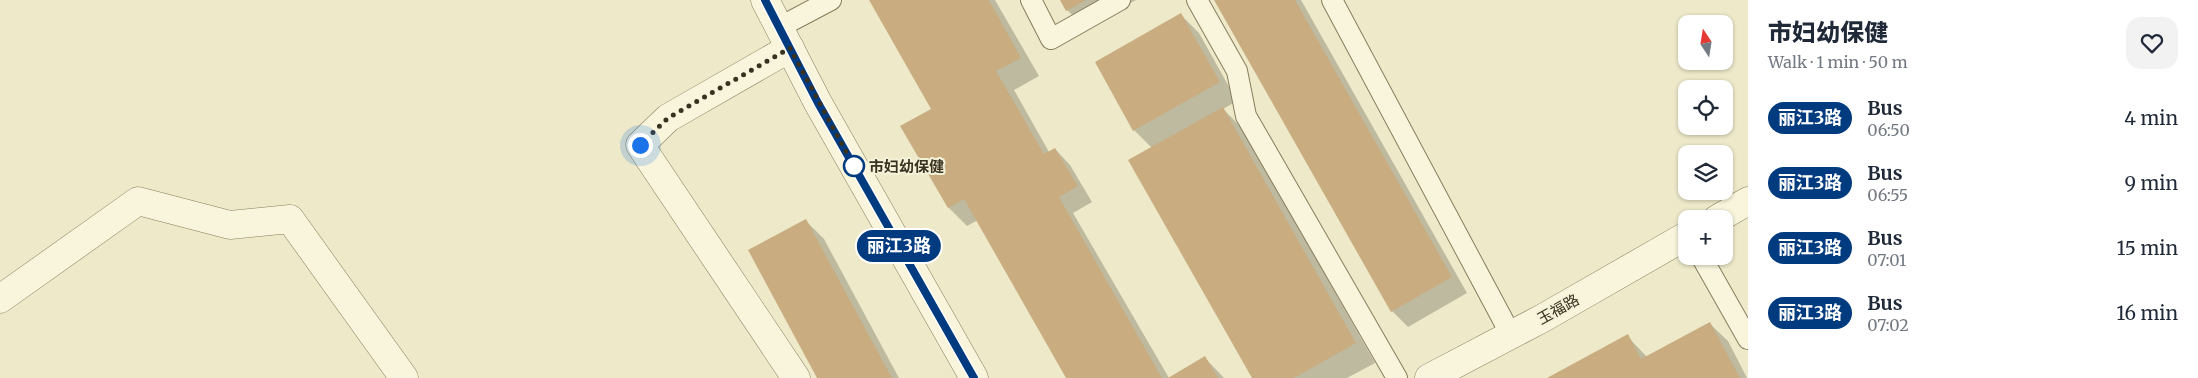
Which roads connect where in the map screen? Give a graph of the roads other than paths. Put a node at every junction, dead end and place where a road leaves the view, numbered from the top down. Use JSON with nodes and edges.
{"nodes":[{"id":1,"x":765,"y":0,"type":"edge"},
{"id":2,"x":831,"y":0,"type":"edge"},
{"id":3,"x":1031,"y":0,"type":"edge"},
{"id":4,"x":1120,"y":0,"type":"edge"},
{"id":5,"x":1197,"y":0,"type":"edge"},
{"id":6,"x":1332,"y":0,"type":"edge"},
{"id":7,"x":784,"y":38,"type":"junction"},
{"id":8,"x":1748,"y":201,"type":"edge"},
{"id":9,"x":1732,"y":210,"type":"edge"},
{"id":10,"x":1678,"y":241,"type":"edge"},
{"id":11,"x":1706,"y":265,"type":"edge"},
{"id":12,"x":0,"y":299,"type":"edge"},
{"id":13,"x":1511,"y":335,"type":"junction"},
{"id":14,"x":1748,"y":339,"type":"edge"},
{"id":15,"x":1442,"y":375,"type":"edge"},
{"id":16,"x":404,"y":378,"type":"edge"},
{"id":17,"x":796,"y":378,"type":"edge"},
{"id":18,"x":974,"y":378,"type":"edge"},
{"id":19,"x":1397,"y":378,"type":"edge"}],
"edges":[{"from":1,"to":7,"type":"street"},
{"from":2,"to":7,"type":"lane"},
{"from":3,"to":4,"type":"lane"},
{"from":5,"to":19,"type":"lane"},
{"from":6,"to":13,"type":"lane"},
{"from":7,"to":17,"type":"street"},
{"from":7,"to":18,"type":"street"},
{"from":8,"to":9,"type":"street"},
{"from":10,"to":13,"type":"street","name":"玉福路"},
{"from":11,"to":14,"type":"lane"},
{"from":12,"to":16,"type":"street"},
{"from":13,"to":15,"type":"street","name":"玉福路"}]}
